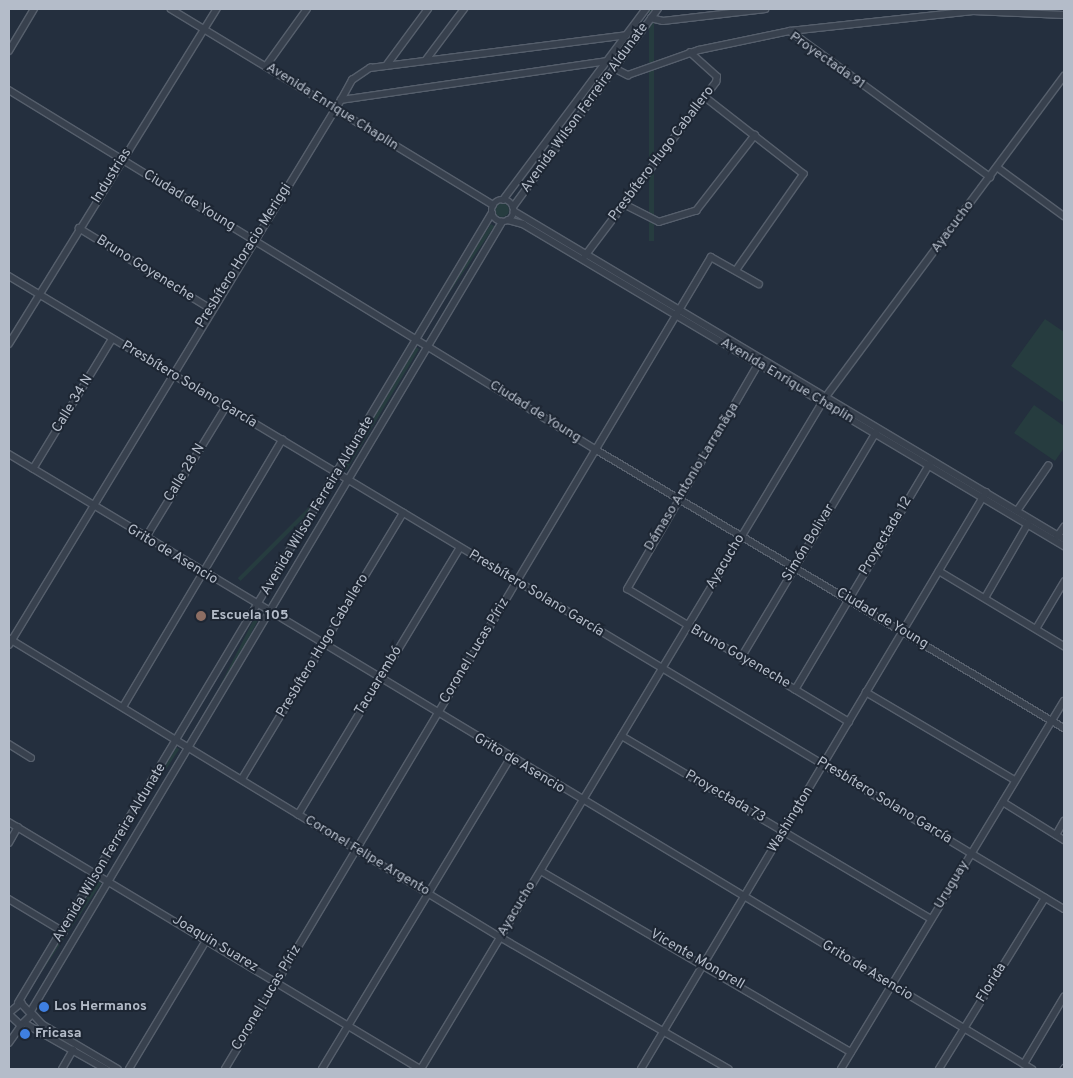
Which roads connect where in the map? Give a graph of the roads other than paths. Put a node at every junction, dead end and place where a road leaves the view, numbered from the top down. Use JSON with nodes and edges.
{"nodes":[{"id":1,"x":34,"y":9,"type":"edge"},
{"id":2,"x":171,"y":9,"type":"edge"},
{"id":3,"x":217,"y":9,"type":"edge"},
{"id":4,"x":307,"y":9,"type":"edge"},
{"id":5,"x":428,"y":9,"type":"edge"},
{"id":6,"x":464,"y":9,"type":"edge"},
{"id":7,"x":646,"y":9,"type":"edge"},
{"id":8,"x":658,"y":9,"type":"edge"},
{"id":9,"x":764,"y":9,"type":"edge"},
{"id":10,"x":1064,"y":15,"type":"edge"},
{"id":11,"x":651,"y":18,"type":"junction"},
{"id":12,"x":203,"y":29,"type":"junction"},
{"id":13,"x":790,"y":31,"type":"junction"},
{"id":14,"x":626,"y":35,"type":"junction"},
{"id":15,"x":9,"y":50,"type":"edge"},
{"id":16,"x":690,"y":53,"type":"junction"},
{"id":17,"x":426,"y":60,"type":"junction"},
{"id":18,"x":608,"y":61,"type":"junction"},
{"id":19,"x":266,"y":66,"type":"junction"},
{"id":20,"x":386,"y":66,"type":"junction"},
{"id":21,"x":614,"y":68,"type":"junction"},
{"id":22,"x":1064,"y":76,"type":"edge"},
{"id":23,"x":9,"y":90,"type":"edge"},
{"id":24,"x":705,"y":97,"type":"junction"},
{"id":25,"x":341,"y":100,"type":"junction"},
{"id":26,"x":335,"y":109,"type":"junction"},
{"id":27,"x":755,"y":134,"type":"junction"},
{"id":28,"x":122,"y":161,"type":"junction"},
{"id":29,"x":997,"y":167,"type":"junction"},
{"id":30,"x":990,"y":177,"type":"junction"},
{"id":31,"x":503,"y":200,"type":"junction"},
{"id":32,"x":624,"y":204,"type":"junction"},
{"id":33,"x":493,"y":205,"type":"junction"},
{"id":34,"x":513,"y":209,"type":"junction"},
{"id":35,"x":492,"y":213,"type":"junction"},
{"id":36,"x":1064,"y":216,"type":"edge"},
{"id":37,"x":508,"y":220,"type":"junction"},
{"id":38,"x":502,"y":222,"type":"junction"},
{"id":39,"x":80,"y":228,"type":"junction"},
{"id":40,"x":253,"y":240,"type":"junction"},
{"id":41,"x":585,"y":257,"type":"junction"},
{"id":42,"x":736,"y":271,"type":"junction"},
{"id":43,"x":9,"y":276,"type":"edge"},
{"id":44,"x":759,"y":284,"type":"dead end"},
{"id":45,"x":39,"y":294,"type":"junction"},
{"id":46,"x":211,"y":309,"type":"junction"},
{"id":47,"x":677,"y":313,"type":"junction"},
{"id":48,"x":112,"y":339,"type":"junction"},
{"id":49,"x":418,"y":339,"type":"junction"},
{"id":50,"x":9,"y":344,"type":"edge"},
{"id":51,"x":427,"y":344,"type":"junction"},
{"id":52,"x":760,"y":362,"type":"junction"},
{"id":53,"x":172,"y":375,"type":"junction"},
{"id":54,"x":823,"y":400,"type":"junction"},
{"id":55,"x":226,"y":407,"type":"junction"},
{"id":56,"x":876,"y":431,"type":"junction"},
{"id":57,"x":282,"y":440,"type":"junction"},
{"id":58,"x":596,"y":449,"type":"junction"},
{"id":59,"x":9,"y":454,"type":"edge"},
{"id":60,"x":930,"y":463,"type":"junction"},
{"id":61,"x":1048,"y":466,"type":"dead end"},
{"id":62,"x":33,"y":469,"type":"junction"},
{"id":63,"x":338,"y":473,"type":"junction"},
{"id":64,"x":346,"y":478,"type":"junction"},
{"id":65,"x":984,"y":495,"type":"junction"},
{"id":66,"x":679,"y":499,"type":"junction"},
{"id":67,"x":92,"y":506,"type":"junction"},
{"id":68,"x":1017,"y":511,"type":"junction"},
{"id":69,"x":403,"y":513,"type":"junction"},
{"id":70,"x":1029,"y":522,"type":"junction"},
{"id":71,"x":1064,"y":527,"type":"edge"},
{"id":72,"x":742,"y":536,"type":"junction"},
{"id":73,"x":145,"y":538,"type":"junction"},
{"id":74,"x":1056,"y":538,"type":"junction"},
{"id":75,"x":1064,"y":539,"type":"edge"},
{"id":76,"x":1064,"y":546,"type":"edge"},
{"id":77,"x":460,"y":548,"type":"junction"},
{"id":78,"x":795,"y":566,"type":"junction"},
{"id":79,"x":939,"y":571,"type":"junction"},
{"id":80,"x":202,"y":573,"type":"junction"},
{"id":81,"x":1064,"y":582,"type":"edge"},
{"id":82,"x":516,"y":583,"type":"junction"},
{"id":83,"x":631,"y":593,"type":"joint"},
{"id":84,"x":985,"y":598,"type":"junction"},
{"id":85,"x":849,"y":599,"type":"junction"},
{"id":86,"x":258,"y":607,"type":"junction"},
{"id":87,"x":266,"y":613,"type":"junction"},
{"id":88,"x":687,"y":626,"type":"junction"},
{"id":89,"x":1036,"y":629,"type":"junction"},
{"id":90,"x":902,"y":632,"type":"junction"},
{"id":91,"x":10,"y":641,"type":"edge"},
{"id":92,"x":322,"y":646,"type":"junction"},
{"id":93,"x":1064,"y":646,"type":"edge"},
{"id":94,"x":741,"y":658,"type":"junction"},
{"id":95,"x":662,"y":668,"type":"junction"},
{"id":96,"x":380,"y":680,"type":"junction"},
{"id":97,"x":795,"y":690,"type":"junction"},
{"id":98,"x":866,"y":692,"type":"junction"},
{"id":99,"x":1064,"y":700,"type":"edge"},
{"id":100,"x":123,"y":707,"type":"junction"},
{"id":101,"x":438,"y":715,"type":"junction"},
{"id":102,"x":1052,"y":721,"type":"junction"},
{"id":103,"x":849,"y":722,"type":"junction"},
{"id":104,"x":1064,"y":728,"type":"edge"},
{"id":105,"x":622,"y":736,"type":"junction"},
{"id":106,"x":177,"y":740,"type":"junction"},
{"id":107,"x":9,"y":744,"type":"edge"},
{"id":108,"x":186,"y":746,"type":"junction"},
{"id":109,"x":31,"y":758,"type":"dead end"},
{"id":110,"x":510,"y":759,"type":"junction"},
{"id":111,"x":824,"y":765,"type":"junction"},
{"id":112,"x":242,"y":779,"type":"junction"},
{"id":113,"x":1015,"y":780,"type":"junction"},
{"id":114,"x":581,"y":802,"type":"junction"},
{"id":115,"x":1002,"y":802,"type":"junction"},
{"id":116,"x":298,"y":815,"type":"junction"},
{"id":117,"x":1064,"y":821,"type":"edge"},
{"id":118,"x":9,"y":822,"type":"edge"},
{"id":119,"x":18,"y":827,"type":"junction"},
{"id":120,"x":783,"y":831,"type":"junction"},
{"id":121,"x":1056,"y":835,"type":"junction"},
{"id":122,"x":1064,"y":840,"type":"edge"},
{"id":123,"x":9,"y":843,"type":"edge"},
{"id":124,"x":357,"y":850,"type":"junction"},
{"id":125,"x":972,"y":853,"type":"junction"},
{"id":126,"x":541,"y":870,"type":"junction"},
{"id":127,"x":98,"y":874,"type":"junction"},
{"id":128,"x":107,"y":880,"type":"junction"},
{"id":129,"x":428,"y":892,"type":"junction"},
{"id":130,"x":744,"y":898,"type":"junction"},
{"id":131,"x":1045,"y":898,"type":"junction"},
{"id":132,"x":9,"y":899,"type":"edge"},
{"id":133,"x":1064,"y":909,"type":"edge"},
{"id":134,"x":931,"y":919,"type":"junction"},
{"id":135,"x":64,"y":932,"type":"junction"},
{"id":136,"x":500,"y":937,"type":"junction"},
{"id":137,"x":207,"y":939,"type":"junction"},
{"id":138,"x":704,"y":964,"type":"junction"},
{"id":139,"x":277,"y":982,"type":"junction"},
{"id":140,"x":891,"y":986,"type":"junction"},
{"id":141,"x":1064,"y":997,"type":"edge"},
{"id":142,"x":9,"y":1001,"type":"edge"},
{"id":143,"x":18,"y":1003,"type":"junction"},
{"id":144,"x":31,"y":1011,"type":"junction"},
{"id":145,"x":9,"y":1016,"type":"edge"},
{"id":146,"x":23,"y":1025,"type":"junction"},
{"id":147,"x":349,"y":1025,"type":"junction"},
{"id":148,"x":964,"y":1029,"type":"junction"},
{"id":149,"x":664,"y":1030,"type":"junction"},
{"id":150,"x":9,"y":1043,"type":"edge"},
{"id":151,"x":74,"y":1050,"type":"junction"},
{"id":152,"x":851,"y":1052,"type":"junction"},
{"id":153,"x":1024,"y":1064,"type":"junction"},
{"id":154,"x":62,"y":1069,"type":"edge"},
{"id":155,"x":106,"y":1069,"type":"edge"},
{"id":156,"x":118,"y":1069,"type":"edge"},
{"id":157,"x":129,"y":1069,"type":"edge"},
{"id":158,"x":225,"y":1069,"type":"edge"},
{"id":159,"x":322,"y":1069,"type":"edge"},
{"id":160,"x":420,"y":1069,"type":"edge"},
{"id":161,"x":641,"y":1069,"type":"edge"},
{"id":162,"x":729,"y":1069,"type":"edge"},
{"id":163,"x":841,"y":1069,"type":"edge"},
{"id":164,"x":939,"y":1069,"type":"edge"},
{"id":165,"x":1032,"y":1069,"type":"edge"}],
"edges":[{"from":1,"to":15,"type":"street"},
{"from":2,"to":12,"type":"street","name":"Avenida Enrique Chaplin"},
{"from":3,"to":12,"type":"street","name":"Industrias"},
{"from":4,"to":19,"type":"street"},
{"from":5,"to":20,"type":"street"},
{"from":6,"to":17,"type":"street"},
{"from":7,"to":14,"type":"street","name":"Avenida Wilson Ferreira Aldunate"},
{"from":8,"to":11,"type":"street","name":"Avenida Wilson Ferreira Aldunate"},
{"from":9,"to":11,"type":"street"},
{"from":10,"to":13,"type":"street"},
{"from":11,"to":21,"type":"street","name":"Avenida Wilson Ferreira Aldunate"},
{"from":12,"to":19,"type":"street","name":"Avenida Enrique Chaplin"},
{"from":12,"to":28,"type":"street","name":"Industrias"},
{"from":13,"to":16,"type":"street","name":"Proyectada 91"},
{"from":13,"to":30,"type":"street","name":"Proyectada 91"},
{"from":14,"to":17,"type":"street","name":"Presbítero Horacio Meriggi"},
{"from":14,"to":18,"type":"street","name":"Avenida Wilson Ferreira Aldunate"},
{"from":16,"to":21,"type":"street","name":"Proyectada 91"},
{"from":16,"to":24,"type":"street","name":"Presbítero Hugo Caballero"},
{"from":17,"to":20,"type":"street","name":"Presbítero Horacio Meriggi"},
{"from":18,"to":25,"type":"street"},
{"from":18,"to":31,"type":"street","name":"Avenida Wilson Ferreira Aldunate"},
{"from":19,"to":26,"type":"street","name":"Avenida Enrique Chaplin"},
{"from":20,"to":25,"type":"street","name":"Presbítero Horacio Meriggi"},
{"from":21,"to":34,"type":"street","name":"Avenida Wilson Ferreira Aldunate"},
{"from":22,"to":29,"type":"street","name":"Ayacucho"},
{"from":23,"to":28,"type":"street","name":"Ciudad de Young"},
{"from":24,"to":27,"type":"street"},
{"from":24,"to":32,"type":"street","name":"Presbítero Hugo Caballero"},
{"from":25,"to":26,"type":"street","name":"Presbítero Horacio Meriggi"},
{"from":26,"to":33,"type":"street","name":"Avenida Enrique Chaplin"},
{"from":26,"to":40,"type":"street","name":"Presbítero Horacio Meriggi"},
{"from":27,"to":32,"type":"street"},
{"from":27,"to":42,"type":"street"},
{"from":28,"to":39,"type":"street","name":"Industrias"},
{"from":28,"to":40,"type":"street","name":"Ciudad de Young"},
{"from":29,"to":30,"type":"street","name":"Ayacucho"},
{"from":29,"to":36,"type":"street"},
{"from":30,"to":54,"type":"street","name":"Ayacucho"},
{"from":31,"to":33,"type":"street"},
{"from":31,"to":34,"type":"street"},
{"from":32,"to":41,"type":"street","name":"Presbítero Hugo Caballero"},
{"from":33,"to":35,"type":"street"},
{"from":34,"to":37,"type":"street"},
{"from":34,"to":41,"type":"street","name":"Avenida Enrique Chaplin"},
{"from":35,"to":38,"type":"street"},
{"from":35,"to":49,"type":"street","name":"Avenida Wilson Ferreira Aldunate"},
{"from":37,"to":38,"type":"street"},
{"from":37,"to":41,"type":"street","name":"Avenida Enrique Chaplin"},
{"from":38,"to":51,"type":"street","name":"Avenida Wilson Ferreira Aldunate"},
{"from":39,"to":45,"type":"street","name":"Industrias"},
{"from":39,"to":46,"type":"street","name":"Bruno Goyeneche"},
{"from":40,"to":46,"type":"street","name":"Presbítero Horacio Meriggi"},
{"from":40,"to":49,"type":"street","name":"Ciudad de Young"},
{"from":41,"to":47,"type":"street","name":"Avenida Enrique Chaplin"},
{"from":42,"to":44,"type":"street","name":"Coronel Lucas Píriz"},
{"from":42,"to":47,"type":"street","name":"Coronel Lucas Píriz"},
{"from":43,"to":45,"type":"street","name":"Presbítero Solano García"},
{"from":45,"to":48,"type":"street","name":"Presbítero Solano García"},
{"from":45,"to":50,"type":"street","name":"Industrias"},
{"from":46,"to":53,"type":"street","name":"Presbítero Horacio Meriggi"},
{"from":47,"to":52,"type":"street","name":"Avenida Enrique Chaplin"},
{"from":47,"to":58,"type":"street","name":"Coronel Lucas Píriz"},
{"from":48,"to":53,"type":"street","name":"Presbítero Solano García"},
{"from":48,"to":62,"type":"street","name":"Calle 34 N"},
{"from":49,"to":51,"type":"street","name":"Ciudad de Young"},
{"from":49,"to":63,"type":"street","name":"Avenida Wilson Ferreira Aldunate"},
{"from":51,"to":58,"type":"street","name":"Ciudad de Young"},
{"from":51,"to":64,"type":"street","name":"Avenida Wilson Ferreira Aldunate"},
{"from":52,"to":54,"type":"street","name":"Avenida Enrique Chaplin"},
{"from":52,"to":66,"type":"street","name":"Dámaso Antonio Larranãga"},
{"from":53,"to":55,"type":"street","name":"Presbítero Solano García"},
{"from":53,"to":67,"type":"street","name":"Presbítero Horacio Meriggi"},
{"from":54,"to":56,"type":"street","name":"Avenida Enrique Chaplin"},
{"from":54,"to":72,"type":"street","name":"Ayacucho"},
{"from":55,"to":57,"type":"street","name":"Presbítero Solano García"},
{"from":55,"to":73,"type":"street","name":"Calle 28 N"},
{"from":56,"to":60,"type":"street","name":"Avenida Enrique Chaplin"},
{"from":56,"to":78,"type":"street","name":"Simón Bolivar"},
{"from":57,"to":63,"type":"street","name":"Presbítero Solano García"},
{"from":57,"to":80,"type":"street"},
{"from":58,"to":66,"type":"street","name":"Ciudad de Young"},
{"from":58,"to":82,"type":"street","name":"Coronel Lucas Píriz"},
{"from":59,"to":62,"type":"street","name":"Grito de Asencio"},
{"from":60,"to":65,"type":"street","name":"Avenida Enrique Chaplin"},
{"from":60,"to":85,"type":"street","name":"Proyectada 12"},
{"from":61,"to":68,"type":"street"},
{"from":62,"to":67,"type":"street","name":"Grito de Asencio"},
{"from":63,"to":64,"type":"street","name":"Presbítero Solano García"},
{"from":63,"to":86,"type":"street","name":"Avenida Wilson Ferreira Aldunate"},
{"from":64,"to":69,"type":"street","name":"Presbítero Solano García"},
{"from":64,"to":87,"type":"street","name":"Avenida Wilson Ferreira Aldunate"},
{"from":65,"to":68,"type":"street","name":"Avenida Enrique Chaplin"},
{"from":65,"to":70,"type":"street","name":"Avenida Enrique Chaplin"},
{"from":65,"to":79,"type":"street","name":"Washington"},
{"from":66,"to":72,"type":"street","name":"Ciudad de Young"},
{"from":66,"to":83,"type":"street","name":"Dámaso Antonio Larranãga"},
{"from":67,"to":73,"type":"street","name":"Grito de Asencio"},
{"from":67,"to":91,"type":"street","name":"Presbítero Horacio Meriggi"},
{"from":68,"to":70,"type":"street","name":"Avenida Enrique Chaplin"},
{"from":69,"to":77,"type":"street","name":"Presbítero Solano García"},
{"from":69,"to":92,"type":"street","name":"Presbítero Hugo Caballero"},
{"from":70,"to":74,"type":"street","name":"Avenida Enrique Chaplin"},
{"from":70,"to":84,"type":"street"},
{"from":71,"to":74,"type":"street"},
{"from":72,"to":78,"type":"street","name":"Ciudad de Young"},
{"from":72,"to":88,"type":"street","name":"Ayacucho"},
{"from":73,"to":80,"type":"street","name":"Grito de Asencio"},
{"from":74,"to":75,"type":"street","name":"Avenida Enrique Chaplin"},
{"from":74,"to":76,"type":"street","name":"Avenida Enrique Chaplin"},
{"from":77,"to":82,"type":"street","name":"Presbítero Solano García"},
{"from":77,"to":96,"type":"street","name":"Tacuarembó"},
{"from":78,"to":85,"type":"street","name":"Ciudad de Young"},
{"from":78,"to":94,"type":"street","name":"Simón Bolivar"},
{"from":79,"to":84,"type":"street"},
{"from":79,"to":90,"type":"street","name":"Washington"},
{"from":80,"to":86,"type":"street","name":"Grito de Asencio"},
{"from":80,"to":100,"type":"street"},
{"from":81,"to":89,"type":"street"},
{"from":82,"to":95,"type":"street","name":"Presbítero Solano García"},
{"from":82,"to":101,"type":"street","name":"Coronel Lucas Píriz"},
{"from":83,"to":88,"type":"street","name":"Bruno Goyeneche"},
{"from":84,"to":89,"type":"street"},
{"from":85,"to":90,"type":"street","name":"Ciudad de Young"},
{"from":85,"to":97,"type":"street","name":"Proyectada 12"},
{"from":86,"to":87,"type":"street","name":"Grito de Asencio"},
{"from":86,"to":106,"type":"street","name":"Avenida Wilson Ferreira Aldunate"},
{"from":87,"to":92,"type":"street","name":"Grito de Asencio"},
{"from":87,"to":108,"type":"street","name":"Avenida Wilson Ferreira Aldunate"},
{"from":88,"to":94,"type":"street","name":"Bruno Goyeneche"},
{"from":88,"to":95,"type":"street","name":"Ayacucho"},
{"from":89,"to":93,"type":"street"},
{"from":90,"to":98,"type":"street","name":"Washington"},
{"from":90,"to":102,"type":"street","name":"Ciudad de Young"},
{"from":91,"to":100,"type":"street","name":"Coronel Felipe Argento"},
{"from":92,"to":96,"type":"street","name":"Grito de Asencio"},
{"from":92,"to":112,"type":"street","name":"Presbítero Hugo Caballero"},
{"from":94,"to":97,"type":"street","name":"Bruno Goyeneche"},
{"from":95,"to":105,"type":"street","name":"Ayacucho"},
{"from":95,"to":111,"type":"street","name":"Presbítero Solano García"},
{"from":96,"to":101,"type":"street","name":"Grito de Asencio"},
{"from":96,"to":116,"type":"street","name":"Tacuarembó"},
{"from":97,"to":103,"type":"street","name":"Bruno Goyeneche"},
{"from":98,"to":103,"type":"street","name":"Washington"},
{"from":98,"to":113,"type":"street"},
{"from":99,"to":102,"type":"street","name":"Uruguay"},
{"from":100,"to":106,"type":"street","name":"Coronel Felipe Argento"},
{"from":101,"to":110,"type":"street","name":"Grito de Asencio"},
{"from":101,"to":124,"type":"street","name":"Coronel Lucas Píriz"},
{"from":102,"to":104,"type":"street","name":"Ciudad de Young"},
{"from":102,"to":113,"type":"street","name":"Uruguay"},
{"from":103,"to":111,"type":"street","name":"Washington"},
{"from":105,"to":114,"type":"street","name":"Ayacucho"},
{"from":105,"to":120,"type":"street","name":"Proyectada 73"},
{"from":106,"to":108,"type":"street","name":"Coronel Felipe Argento"},
{"from":106,"to":127,"type":"street","name":"Avenida Wilson Ferreira Aldunate"},
{"from":107,"to":109,"type":"street"},
{"from":108,"to":112,"type":"street","name":"Coronel Felipe Argento"},
{"from":108,"to":128,"type":"street","name":"Avenida Wilson Ferreira Aldunate"},
{"from":110,"to":114,"type":"street","name":"Grito de Asencio"},
{"from":110,"to":129,"type":"street"},
{"from":111,"to":120,"type":"street","name":"Washington"},
{"from":111,"to":125,"type":"street","name":"Presbítero Solano García"},
{"from":112,"to":116,"type":"street","name":"Coronel Felipe Argento"},
{"from":113,"to":115,"type":"street","name":"Uruguay"},
{"from":114,"to":126,"type":"street","name":"Ayacucho"},
{"from":114,"to":130,"type":"street","name":"Grito de Asencio"},
{"from":115,"to":121,"type":"street"},
{"from":115,"to":125,"type":"street","name":"Uruguay"},
{"from":116,"to":124,"type":"street","name":"Coronel Felipe Argento"},
{"from":117,"to":121,"type":"street"},
{"from":118,"to":119,"type":"street","name":"Joaquin Suarez"},
{"from":119,"to":123,"type":"street"},
{"from":119,"to":127,"type":"street","name":"Joaquin Suarez"},
{"from":120,"to":130,"type":"street","name":"Washington"},
{"from":120,"to":134,"type":"street","name":"Proyectada 73"},
{"from":121,"to":122,"type":"street"},
{"from":124,"to":129,"type":"street","name":"Coronel Felipe Argento"},
{"from":124,"to":139,"type":"street","name":"Coronel Lucas Píriz"},
{"from":125,"to":131,"type":"street","name":"Presbítero Solano García"},
{"from":125,"to":134,"type":"street","name":"Uruguay"},
{"from":126,"to":136,"type":"street","name":"Ayacucho"},
{"from":126,"to":138,"type":"street","name":"Vicente Mongrell"},
{"from":127,"to":128,"type":"street","name":"Joaquin Suarez"},
{"from":127,"to":135,"type":"street","name":"Avenida Wilson Ferreira Aldunate"},
{"from":128,"to":137,"type":"street","name":"Joaquin Suarez"},
{"from":128,"to":144,"type":"street","name":"Avenida Wilson Ferreira Aldunate"},
{"from":129,"to":136,"type":"street","name":"Coronel Felipe Argento"},
{"from":129,"to":147,"type":"street"},
{"from":130,"to":138,"type":"street","name":"Washington"},
{"from":130,"to":140,"type":"street","name":"Grito de Asencio"},
{"from":131,"to":133,"type":"street","name":"Presbítero Solano García"},
{"from":131,"to":148,"type":"street","name":"Florida"},
{"from":132,"to":135,"type":"street"},
{"from":134,"to":140,"type":"street","name":"Uruguay"},
{"from":135,"to":143,"type":"street","name":"Avenida Wilson Ferreira Aldunate"},
{"from":136,"to":149,"type":"street","name":"Coronel Felipe Argento"},
{"from":136,"to":160,"type":"street","name":"Ayacucho"},
{"from":137,"to":139,"type":"street","name":"Joaquin Suarez"},
{"from":137,"to":157,"type":"street"},
{"from":138,"to":149,"type":"street","name":"Washington"},
{"from":138,"to":152,"type":"street","name":"Vicente Mongrell"},
{"from":139,"to":147,"type":"street","name":"Joaquin Suarez"},
{"from":139,"to":158,"type":"street","name":"Coronel Lucas Píriz"},
{"from":140,"to":148,"type":"street","name":"Grito de Asencio"},
{"from":140,"to":152,"type":"street","name":"Uruguay"},
{"from":141,"to":153,"type":"street"},
{"from":142,"to":143,"type":"street"},
{"from":143,"to":144,"type":"street"},
{"from":143,"to":145,"type":"street","name":"Avenida Wilson Ferreira Aldunate"},
{"from":144,"to":146,"type":"street","name":"Avenida Wilson Ferreira Aldunate"},
{"from":144,"to":156,"type":"street"},
{"from":145,"to":146,"type":"street"},
{"from":146,"to":150,"type":"street","name":"Avenida Wilson Ferreira Aldunate"},
{"from":146,"to":151,"type":"street"},
{"from":147,"to":159,"type":"street"},
{"from":147,"to":160,"type":"street","name":"Joaquin Suarez"},
{"from":148,"to":153,"type":"street","name":"Grito de Asencio"},
{"from":148,"to":164,"type":"street","name":"Florida"},
{"from":149,"to":161,"type":"street","name":"Washington"},
{"from":149,"to":162,"type":"street","name":"Coronel Felipe Argento"},
{"from":151,"to":154,"type":"street"},
{"from":151,"to":155,"type":"street"},
{"from":152,"to":163,"type":"street","name":"Uruguay"},
{"from":153,"to":165,"type":"street","name":"Grito de Asencio"}]}
